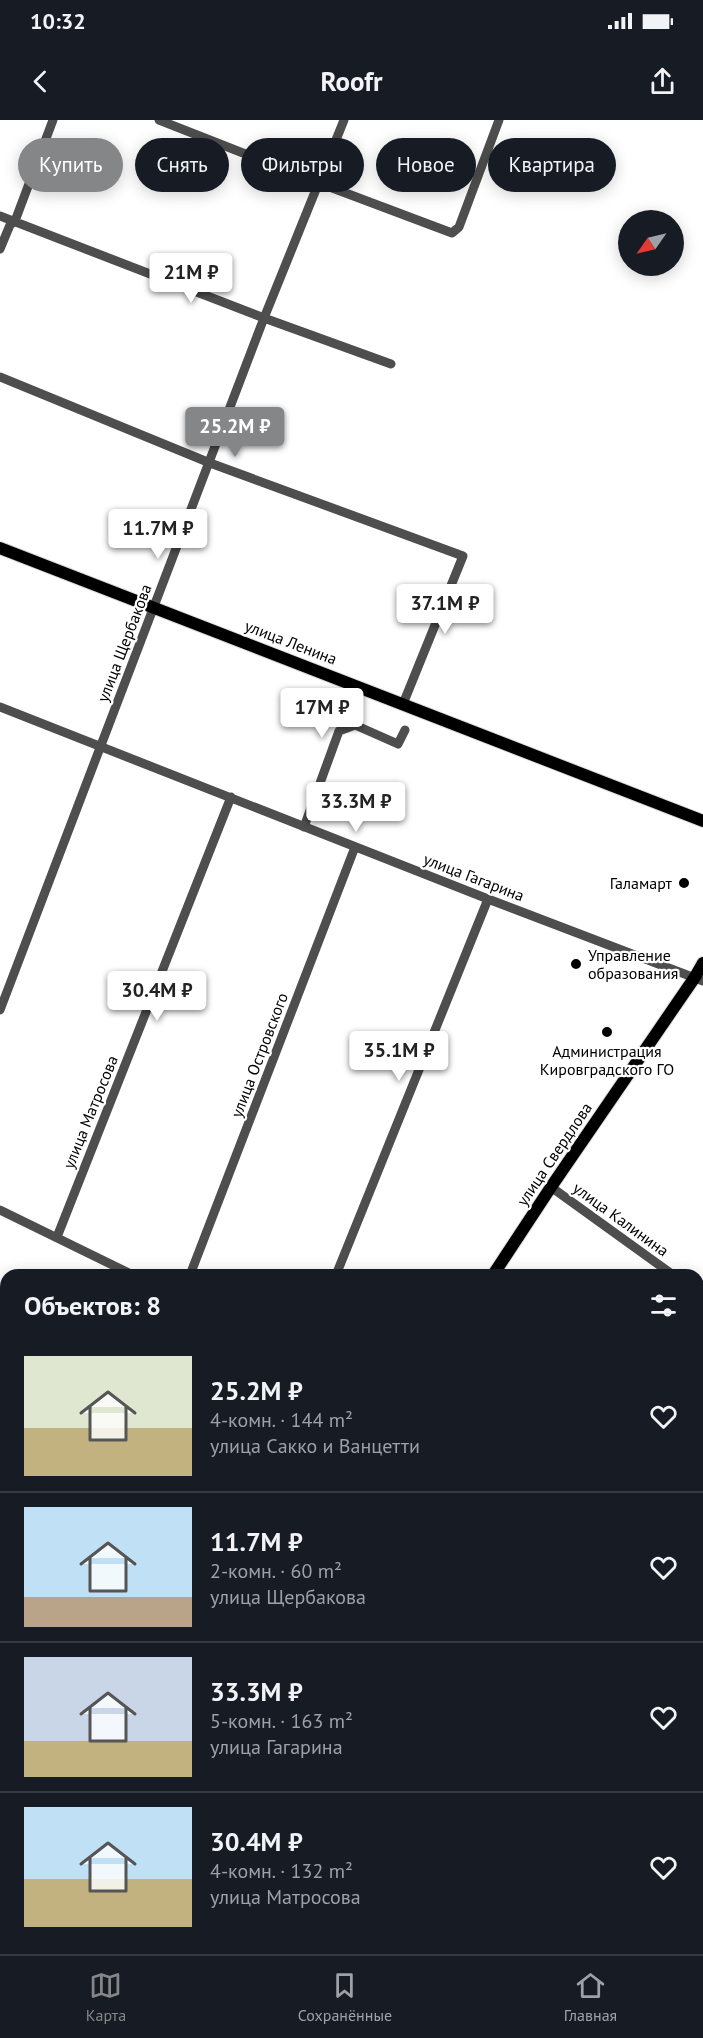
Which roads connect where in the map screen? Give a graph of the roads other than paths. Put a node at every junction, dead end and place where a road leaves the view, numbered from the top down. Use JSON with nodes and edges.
{"nodes":[{"id":1,"x":53,"y":120,"type":"edge"},
{"id":2,"x":159,"y":120,"type":"edge"},
{"id":3,"x":344,"y":120,"type":"edge"},
{"id":4,"x":499,"y":120,"type":"edge"},
{"id":5,"x":337,"y":138,"type":"edge"},
{"id":6,"x":241,"y":152,"type":"edge"},
{"id":7,"x":315,"y":192,"type":"edge"},
{"id":8,"x":343,"y":192,"type":"edge"},
{"id":9,"x":0,"y":216,"type":"edge"},
{"id":10,"x":15,"y":221,"type":"junction"},
{"id":11,"x":0,"y":249,"type":"edge"},
{"id":12,"x":264,"y":318,"type":"junction"},
{"id":13,"x":391,"y":364,"type":"dead end"},
{"id":14,"x":0,"y":377,"type":"edge"},
{"id":15,"x":210,"y":463,"type":"junction"},
{"id":16,"x":0,"y":548,"type":"edge"},
{"id":17,"x":155,"y":607,"type":"junction"},
{"id":18,"x":403,"y":704,"type":"junction"},
{"id":19,"x":0,"y":707,"type":"edge"},
{"id":20,"x":405,"y":730,"type":"dead end"},
{"id":21,"x":100,"y":746,"type":"junction"},
{"id":22,"x":231,"y":798,"type":"junction"},
{"id":23,"x":703,"y":821,"type":"edge"},
{"id":24,"x":304,"y":827,"type":"junction"},
{"id":25,"x":356,"y":847,"type":"junction"},
{"id":26,"x":488,"y":899,"type":"junction"},
{"id":27,"x":703,"y":963,"type":"edge"},
{"id":28,"x":699,"y":979,"type":"edge"},
{"id":29,"x":0,"y":1010,"type":"edge"},
{"id":30,"x":551,"y":1186,"type":"junction"},
{"id":31,"x":0,"y":1210,"type":"edge"},
{"id":32,"x":57,"y":1237,"type":"junction"},
{"id":33,"x":122,"y":1269,"type":"edge"},
{"id":34,"x":192,"y":1269,"type":"edge"},
{"id":35,"x":338,"y":1269,"type":"edge"},
{"id":36,"x":497,"y":1269,"type":"edge"},
{"id":37,"x":665,"y":1269,"type":"edge"}],
"edges":[{"from":1,"to":10,"type":"street"},
{"from":2,"to":6,"type":"street"},
{"from":3,"to":5,"type":"street","name":"улица Щербакова"},
{"from":4,"to":8,"type":"street"},
{"from":7,"to":12,"type":"street","name":"улица Щербакова"},
{"from":9,"to":10,"type":"street"},
{"from":10,"to":11,"type":"street"},
{"from":10,"to":12,"type":"street"},
{"from":12,"to":13,"type":"street"},
{"from":12,"to":15,"type":"street","name":"улица Щербакова"},
{"from":14,"to":15,"type":"street"},
{"from":15,"to":17,"type":"street","name":"улица Щербакова"},
{"from":15,"to":18,"type":"street"},
{"from":16,"to":17,"type":"main road","name":"улица Ленина"},
{"from":17,"to":18,"type":"main road","name":"улица Ленина"},
{"from":17,"to":21,"type":"street","name":"улица Щербакова"},
{"from":18,"to":23,"type":"main road","name":"улица Ленина"},
{"from":19,"to":21,"type":"street","name":"улица Гагарина"},
{"from":20,"to":24,"type":"street"},
{"from":21,"to":22,"type":"street","name":"улица Гагарина"},
{"from":21,"to":29,"type":"street","name":"улица Щербакова"},
{"from":22,"to":24,"type":"street","name":"улица Гагарина"},
{"from":22,"to":32,"type":"street","name":"улица Матросова"},
{"from":24,"to":25,"type":"street","name":"улица Гагарина"},
{"from":25,"to":26,"type":"street","name":"улица Гагарина"},
{"from":25,"to":34,"type":"street","name":"улица Островского"},
{"from":26,"to":28,"type":"street","name":"улица Гагарина"},
{"from":26,"to":35,"type":"street"},
{"from":27,"to":28,"type":"main road","name":"улица Свердлова"},
{"from":28,"to":30,"type":"main road","name":"улица Свердлова"},
{"from":30,"to":36,"type":"main road","name":"улица Свердлова"},
{"from":30,"to":37,"type":"street","name":"улица Калинина"},
{"from":31,"to":32,"type":"street"},
{"from":32,"to":33,"type":"street"}]}
